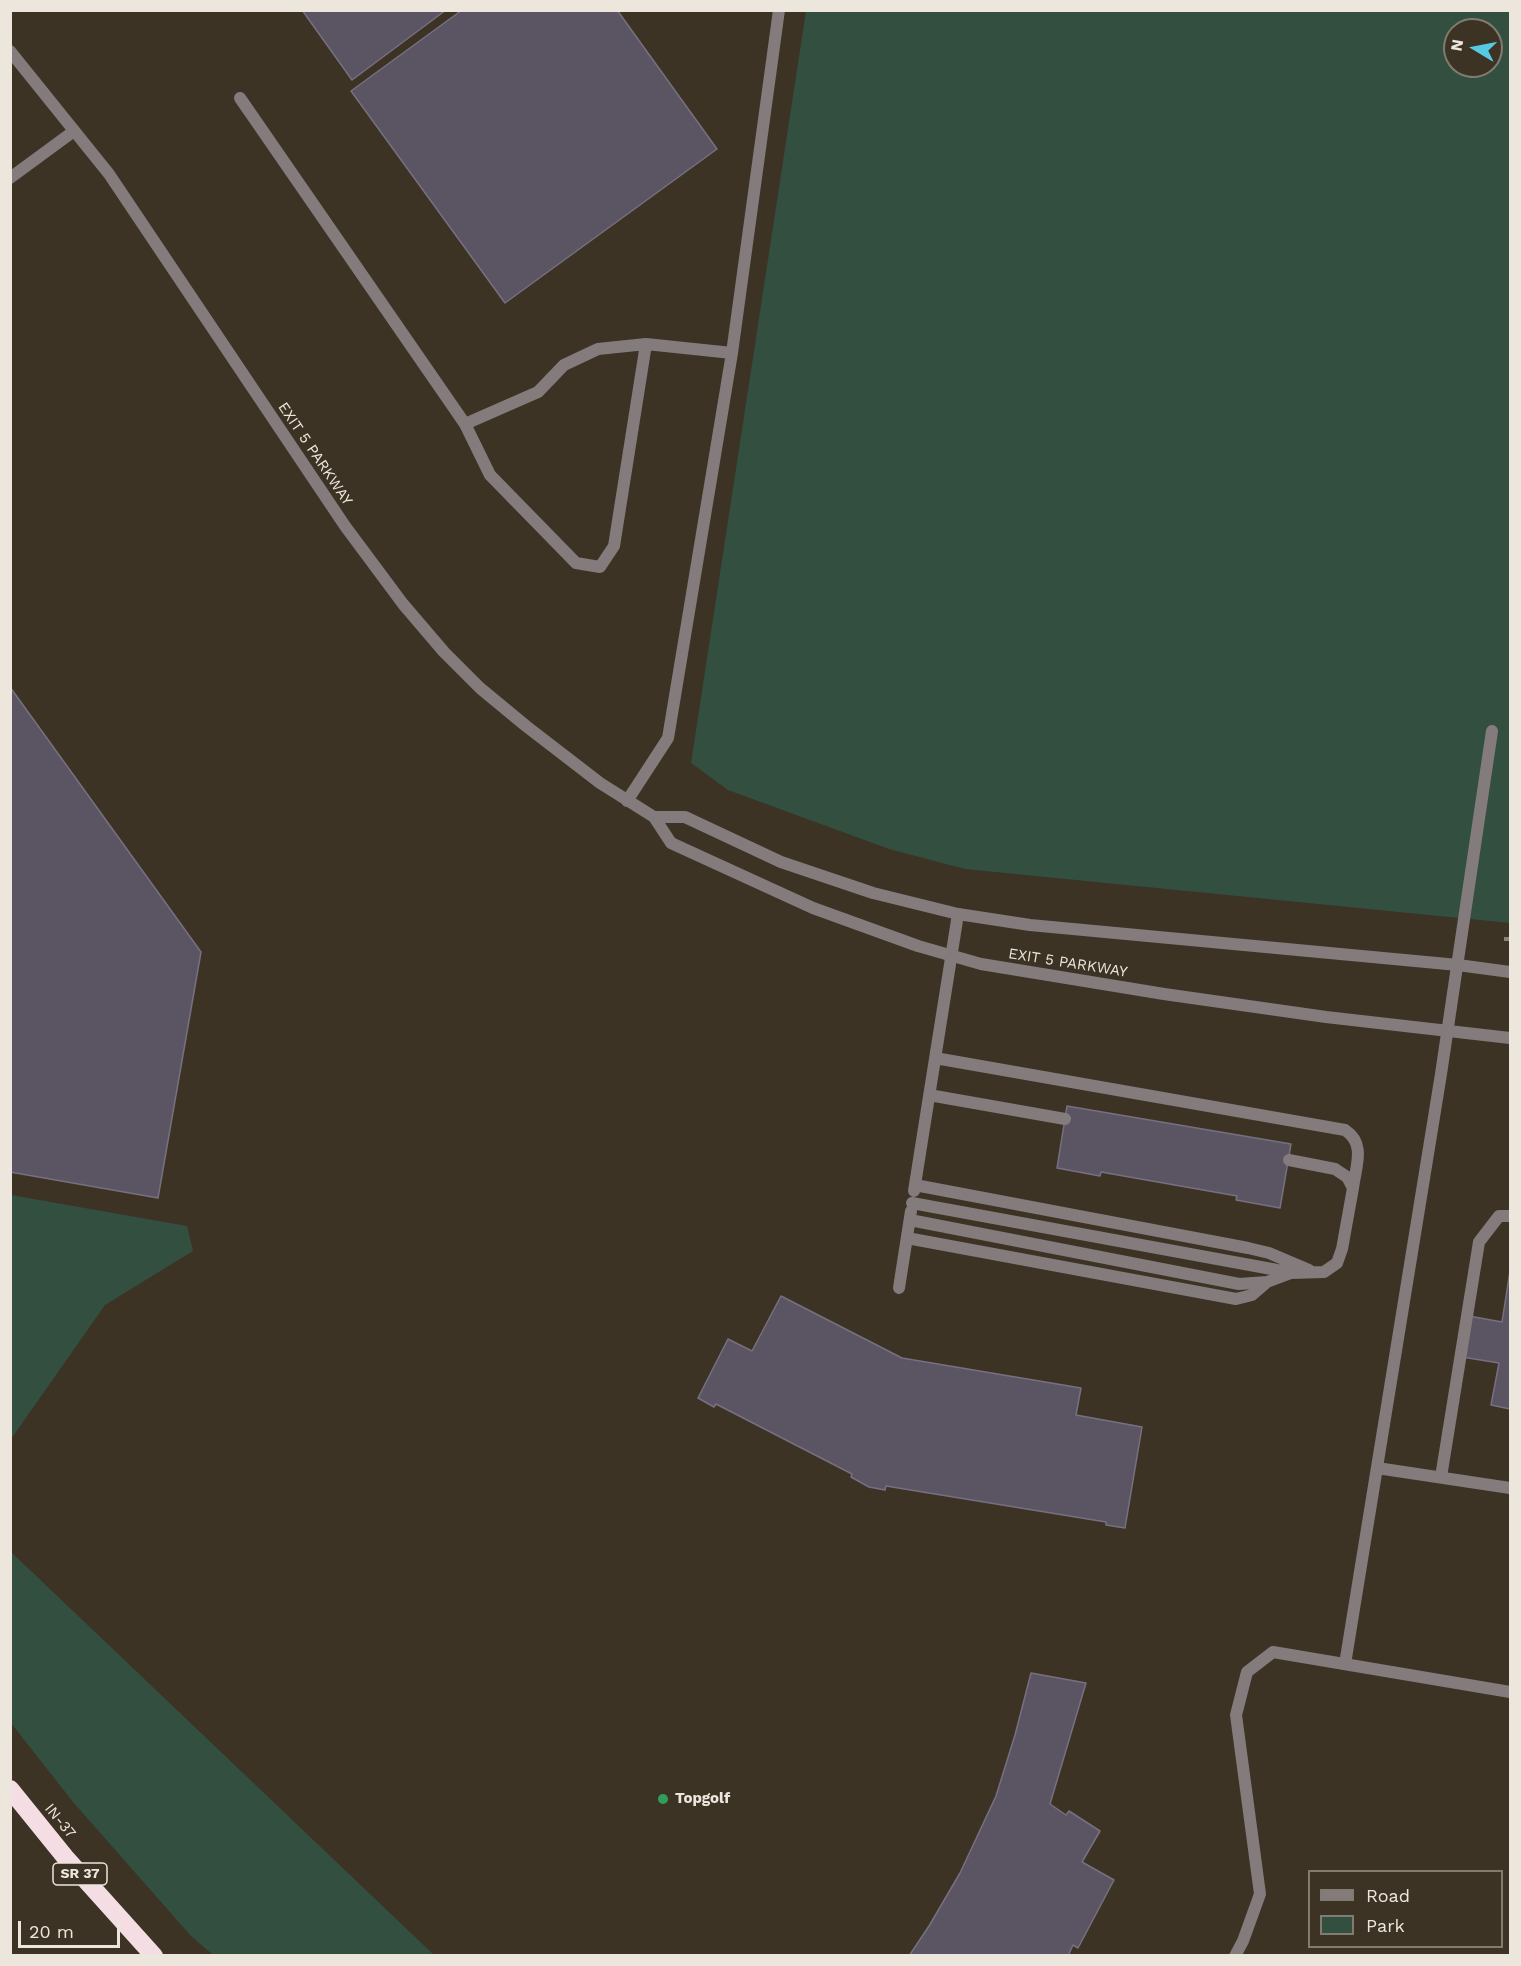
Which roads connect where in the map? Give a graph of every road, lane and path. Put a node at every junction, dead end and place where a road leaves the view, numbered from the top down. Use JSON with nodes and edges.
{"nodes":[{"id":1,"x":779,"y":10,"type":"edge"},
{"id":2,"x":10,"y":51,"type":"edge"},
{"id":3,"x":240,"y":98,"type":"dead end"},
{"id":4,"x":74,"y":131,"type":"junction"},
{"id":5,"x":10,"y":178,"type":"edge"},
{"id":6,"x":646,"y":344,"type":"junction"},
{"id":7,"x":732,"y":353,"type":"junction"},
{"id":8,"x":465,"y":424,"type":"junction"},
{"id":9,"x":1492,"y":731,"type":"dead end"},
{"id":10,"x":627,"y":801,"type":"junction"},
{"id":11,"x":654,"y":817,"type":"junction"},
{"id":12,"x":958,"y":914,"type":"junction"},
{"id":13,"x":1504,"y":939,"type":"dead end"},
{"id":14,"x":1510,"y":939,"type":"edge"},
{"id":15,"x":952,"y":956,"type":"junction"},
{"id":16,"x":1458,"y":965,"type":"junction"},
{"id":17,"x":1510,"y":972,"type":"edge"},
{"id":18,"x":1448,"y":1029,"type":"junction"},
{"id":19,"x":1510,"y":1038,"type":"edge"},
{"id":20,"x":935,"y":1058,"type":"junction"},
{"id":21,"x":929,"y":1095,"type":"junction"},
{"id":22,"x":1065,"y":1119,"type":"dead end"},
{"id":23,"x":1288,"y":1160,"type":"dead end"},
{"id":24,"x":915,"y":1185,"type":"junction"},
{"id":25,"x":1353,"y":1188,"type":"junction"},
{"id":26,"x":912,"y":1203,"type":"junction"},
{"id":27,"x":1510,"y":1216,"type":"edge"},
{"id":28,"x":910,"y":1220,"type":"junction"},
{"id":29,"x":907,"y":1238,"type":"junction"},
{"id":30,"x":1310,"y":1271,"type":"junction"},
{"id":31,"x":1291,"y":1273,"type":"junction"},
{"id":32,"x":1267,"y":1282,"type":"junction"},
{"id":33,"x":899,"y":1288,"type":"dead end"},
{"id":34,"x":1377,"y":1468,"type":"junction"},
{"id":35,"x":1441,"y":1477,"type":"junction"},
{"id":36,"x":1510,"y":1488,"type":"edge"},
{"id":37,"x":1346,"y":1665,"type":"junction"},
{"id":38,"x":1510,"y":1692,"type":"edge"},
{"id":39,"x":10,"y":1789,"type":"edge"},
{"id":40,"x":154,"y":1956,"type":"edge"},
{"id":41,"x":1235,"y":1956,"type":"edge"}],
"edges":[{"from":1,"to":7,"type":"street"},
{"from":2,"to":4,"type":"street","name":"EXIT 5 PARKWAY"},
{"from":3,"to":8,"type":"street"},
{"from":4,"to":5,"type":"street"},
{"from":4,"to":10,"type":"street","name":"EXIT 5 PARKWAY"},
{"from":6,"to":7,"type":"street"},
{"from":6,"to":8,"type":"street"},
{"from":6,"to":8,"type":"street"},
{"from":7,"to":10,"type":"street"},
{"from":9,"to":16,"type":"street"},
{"from":10,"to":11,"type":"street","name":"EXIT 5 PARKWAY"},
{"from":11,"to":12,"type":"street","name":"EXIT 5 PARKWAY"},
{"from":11,"to":15,"type":"street","name":"EXIT 5 PARKWAY"},
{"from":12,"to":15,"type":"street"},
{"from":12,"to":16,"type":"street","name":"EXIT 5 PARKWAY"},
{"from":13,"to":14,"type":"path"},
{"from":15,"to":18,"type":"street","name":"EXIT 5 PARKWAY"},
{"from":15,"to":20,"type":"street"},
{"from":16,"to":17,"type":"street","name":"EXIT 5 PARKWAY"},
{"from":16,"to":18,"type":"street"},
{"from":18,"to":19,"type":"street","name":"EXIT 5 PARKWAY"},
{"from":18,"to":34,"type":"street"},
{"from":20,"to":21,"type":"street"},
{"from":20,"to":25,"type":"street"},
{"from":21,"to":22,"type":"street"},
{"from":21,"to":24,"type":"street"},
{"from":23,"to":25,"type":"street"},
{"from":24,"to":26,"type":"street"},
{"from":24,"to":30,"type":"street"},
{"from":25,"to":30,"type":"street"},
{"from":26,"to":28,"type":"street"},
{"from":26,"to":31,"type":"street"},
{"from":27,"to":35,"type":"street"},
{"from":28,"to":29,"type":"street"},
{"from":28,"to":32,"type":"street"},
{"from":29,"to":32,"type":"street"},
{"from":29,"to":33,"type":"street"},
{"from":30,"to":31,"type":"street"},
{"from":31,"to":32,"type":"street"},
{"from":34,"to":35,"type":"street"},
{"from":34,"to":37,"type":"street"},
{"from":35,"to":36,"type":"street"},
{"from":37,"to":38,"type":"street"},
{"from":37,"to":41,"type":"street"},
{"from":39,"to":40,"type":"highway","name":"IN-37","number":"SR 37"}]}
